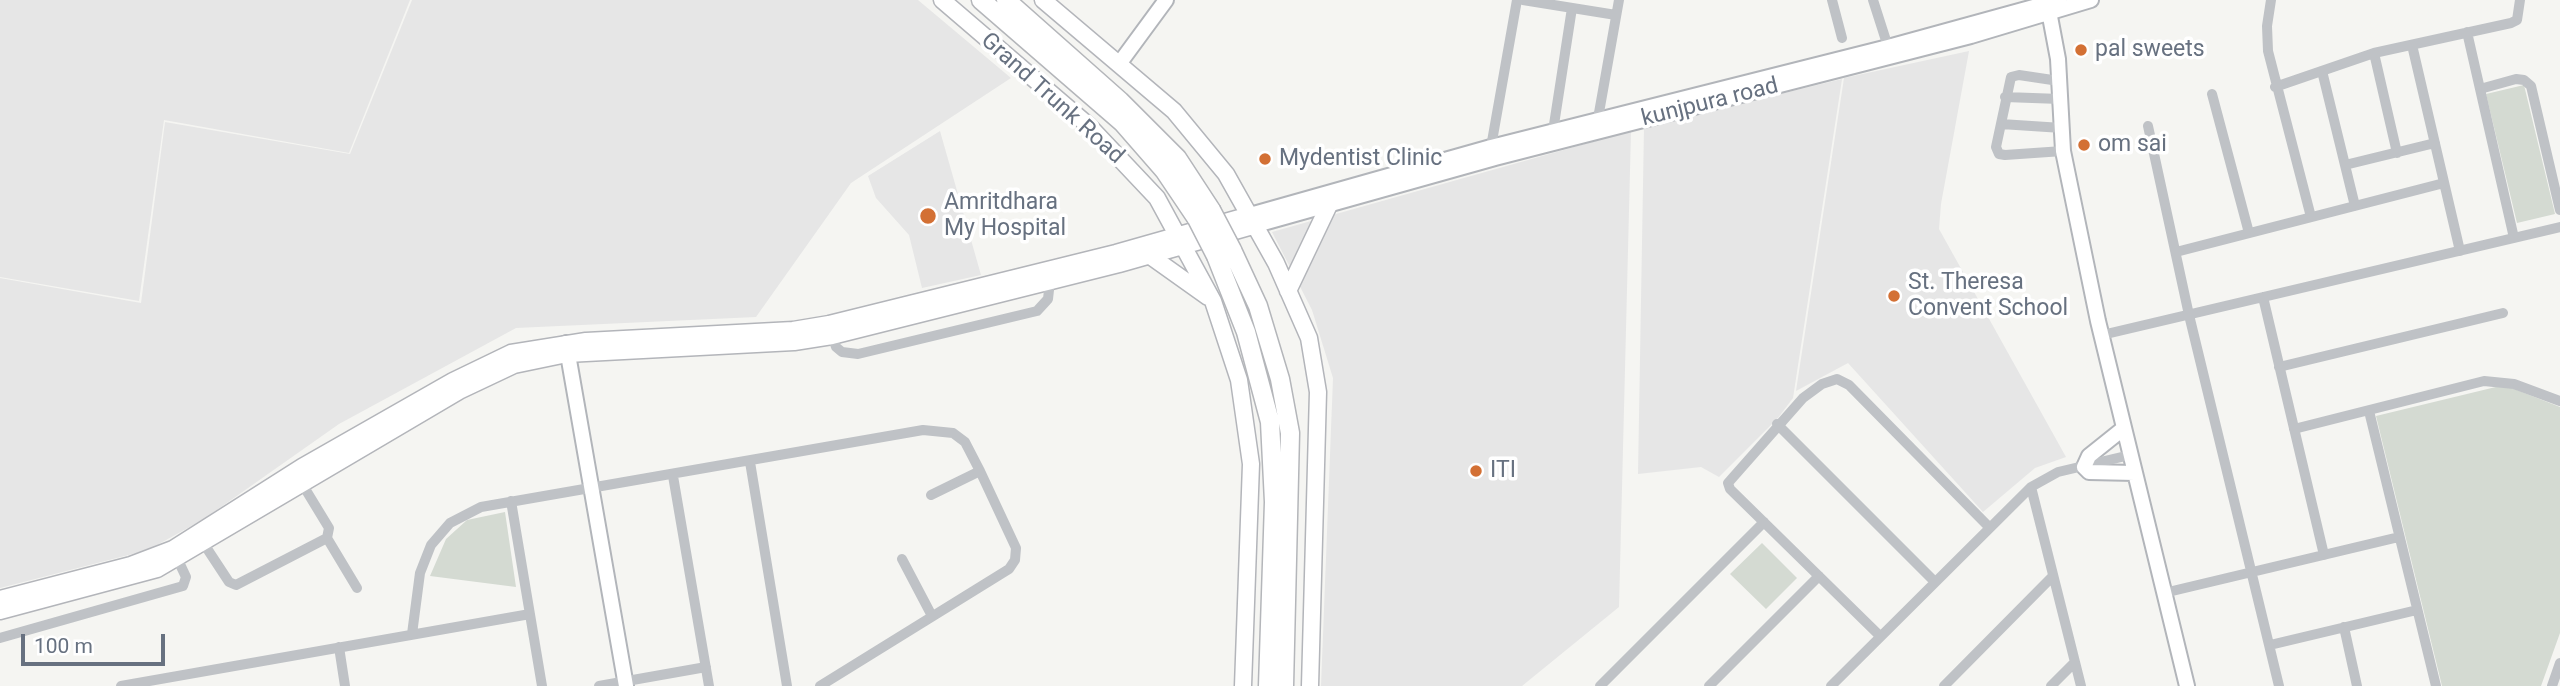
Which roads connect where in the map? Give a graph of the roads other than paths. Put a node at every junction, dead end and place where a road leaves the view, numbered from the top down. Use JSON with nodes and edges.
{"nodes":[{"id":1,"x":942,"y":0,"type":"edge"},
{"id":2,"x":981,"y":0,"type":"edge"},
{"id":3,"x":1006,"y":0,"type":"edge"},
{"id":4,"x":1043,"y":0,"type":"edge"},
{"id":5,"x":1166,"y":0,"type":"edge"},
{"id":6,"x":1517,"y":0,"type":"edge"},
{"id":7,"x":1523,"y":0,"type":"edge"},
{"id":8,"x":1619,"y":0,"type":"edge"},
{"id":9,"x":1832,"y":0,"type":"edge"},
{"id":10,"x":1874,"y":0,"type":"edge"},
{"id":11,"x":2091,"y":0,"type":"edge"},
{"id":12,"x":2272,"y":0,"type":"edge"},
{"id":13,"x":2519,"y":0,"type":"edge"},
{"id":14,"x":2052,"y":6,"type":"edge"},
{"id":15,"x":1572,"y":8,"type":"junction"},
{"id":16,"x":1616,"y":15,"type":"junction"},
{"id":17,"x":2467,"y":32,"type":"junction"},
{"id":18,"x":1842,"y":38,"type":"dead end"},
{"id":19,"x":2412,"y":45,"type":"junction"},
{"id":20,"x":1890,"y":52,"type":"junction"},
{"id":21,"x":2374,"y":53,"type":"junction"},
{"id":22,"x":1119,"y":64,"type":"junction"},
{"id":23,"x":2322,"y":71,"type":"junction"},
{"id":24,"x":2059,"y":80,"type":"junction"},
{"id":25,"x":2275,"y":87,"type":"junction"},
{"id":26,"x":2480,"y":89,"type":"junction"},
{"id":27,"x":2212,"y":94,"type":"dead end"},
{"id":28,"x":2005,"y":97,"type":"junction"},
{"id":29,"x":2060,"y":99,"type":"junction"},
{"id":30,"x":2001,"y":124,"type":"junction"},
{"id":31,"x":1597,"y":126,"type":"junction"},
{"id":32,"x":2148,"y":126,"type":"dead end"},
{"id":33,"x":2062,"y":128,"type":"junction"},
{"id":34,"x":1553,"y":131,"type":"junction"},
{"id":35,"x":2435,"y":143,"type":"junction"},
{"id":36,"x":1491,"y":147,"type":"junction"},
{"id":37,"x":2063,"y":151,"type":"junction"},
{"id":38,"x":2397,"y":153,"type":"junction"},
{"id":39,"x":1458,"y":162,"type":"junction"},
{"id":40,"x":2345,"y":165,"type":"junction"},
{"id":41,"x":2444,"y":183,"type":"junction"},
{"id":42,"x":1327,"y":200,"type":"junction"},
{"id":43,"x":2355,"y":206,"type":"junction"},
{"id":44,"x":2560,"y":211,"type":"edge"},
{"id":45,"x":1204,"y":215,"type":"junction"},
{"id":46,"x":2311,"y":217,"type":"junction"},
{"id":47,"x":1253,"y":220,"type":"junction"},
{"id":48,"x":2560,"y":227,"type":"edge"},
{"id":49,"x":2249,"y":233,"type":"junction"},
{"id":50,"x":2514,"y":238,"type":"junction"},
{"id":51,"x":1181,"y":240,"type":"junction"},
{"id":52,"x":2460,"y":251,"type":"junction"},
{"id":53,"x":2176,"y":252,"type":"junction"},
{"id":54,"x":1224,"y":253,"type":"junction"},
{"id":55,"x":1149,"y":255,"type":"junction"},
{"id":56,"x":1050,"y":281,"type":"junction"},
{"id":57,"x":1288,"y":291,"type":"junction"},
{"id":58,"x":2263,"y":297,"type":"junction"},
{"id":59,"x":1213,"y":301,"type":"junction"},
{"id":60,"x":2503,"y":313,"type":"dead end"},
{"id":61,"x":2189,"y":315,"type":"junction"},
{"id":62,"x":830,"y":330,"type":"junction"},
{"id":63,"x":2102,"y":335,"type":"junction"},
{"id":64,"x":566,"y":349,"type":"junction"},
{"id":65,"x":2280,"y":367,"type":"junction"},
{"id":66,"x":2560,"y":401,"type":"edge"},
{"id":67,"x":2369,"y":411,"type":"junction"},
{"id":68,"x":1777,"y":424,"type":"junction"},
{"id":69,"x":2124,"y":428,"type":"junction"},
{"id":70,"x":2294,"y":429,"type":"junction"},
{"id":71,"x":2130,"y":455,"type":"junction"},
{"id":72,"x":750,"y":462,"type":"junction"},
{"id":73,"x":2084,"y":467,"type":"junction"},
{"id":74,"x":981,"y":471,"type":"junction"},
{"id":75,"x":2135,"y":473,"type":"junction"},
{"id":76,"x":304,"y":476,"type":"junction"},
{"id":77,"x":673,"y":476,"type":"junction"},
{"id":78,"x":592,"y":486,"type":"junction"},
{"id":79,"x":2031,"y":487,"type":"junction"},
{"id":80,"x":931,"y":495,"type":"dead end"},
{"id":81,"x":511,"y":501,"type":"junction"},
{"id":82,"x":1764,"y":522,"type":"junction"},
{"id":83,"x":1989,"y":527,"type":"junction"},
{"id":84,"x":2399,"y":537,"type":"junction"},
{"id":85,"x":327,"y":538,"type":"junction"},
{"id":86,"x":204,"y":544,"type":"junction"},
{"id":87,"x":2325,"y":555,"type":"junction"},
{"id":88,"x":178,"y":559,"type":"junction"},
{"id":89,"x":902,"y":559,"type":"dead end"},
{"id":90,"x":2252,"y":572,"type":"junction"},
{"id":91,"x":1819,"y":576,"type":"junction"},
{"id":92,"x":2053,"y":576,"type":"junction"},
{"id":93,"x":1935,"y":582,"type":"junction"},
{"id":94,"x":357,"y":588,"type":"dead end"},
{"id":95,"x":2164,"y":593,"type":"junction"},
{"id":96,"x":7,"y":603,"type":"edge"},
{"id":97,"x":2417,"y":610,"type":"junction"},
{"id":98,"x":530,"y":614,"type":"junction"},
{"id":99,"x":932,"y":616,"type":"junction"},
{"id":100,"x":2344,"y":627,"type":"junction"},
{"id":101,"x":412,"y":634,"type":"junction"},
{"id":102,"x":1880,"y":636,"type":"junction"},
{"id":103,"x":0,"y":638,"type":"edge"},
{"id":104,"x":2270,"y":645,"type":"junction"},
{"id":105,"x":339,"y":647,"type":"junction"},
{"id":106,"x":2075,"y":662,"type":"junction"},
{"id":107,"x":2560,"y":663,"type":"edge"},
{"id":108,"x":706,"y":667,"type":"junction"},
{"id":109,"x":625,"y":684,"type":"edge"},
{"id":110,"x":121,"y":686,"type":"edge"},
{"id":111,"x":345,"y":686,"type":"edge"},
{"id":112,"x":542,"y":686,"type":"edge"},
{"id":113,"x":599,"y":686,"type":"edge"},
{"id":114,"x":709,"y":686,"type":"edge"},
{"id":115,"x":787,"y":686,"type":"edge"},
{"id":116,"x":820,"y":686,"type":"edge"},
{"id":117,"x":1243,"y":686,"type":"edge"},
{"id":118,"x":1268,"y":686,"type":"edge"},
{"id":119,"x":1284,"y":686,"type":"edge"},
{"id":120,"x":1310,"y":686,"type":"edge"},
{"id":121,"x":1600,"y":686,"type":"edge"},
{"id":122,"x":1709,"y":686,"type":"edge"},
{"id":123,"x":1831,"y":686,"type":"edge"},
{"id":124,"x":1944,"y":686,"type":"edge"},
{"id":125,"x":2051,"y":686,"type":"edge"},
{"id":126,"x":2081,"y":686,"type":"edge"},
{"id":127,"x":2187,"y":686,"type":"edge"},
{"id":128,"x":2279,"y":686,"type":"edge"},
{"id":129,"x":2357,"y":686,"type":"edge"},
{"id":130,"x":2436,"y":686,"type":"edge"},
{"id":131,"x":2552,"y":686,"type":"edge"}],
"edges":[{"from":1,"to":51,"type":"main road","name":"Grand Trunk Road"},
{"from":2,"to":45,"type":"highway"},
{"from":3,"to":45,"type":"highway"},
{"from":4,"to":22,"type":"main road"},
{"from":5,"to":22,"type":"street"},
{"from":6,"to":36,"type":"street"},
{"from":7,"to":15,"type":"street"},
{"from":8,"to":16,"type":"street"},
{"from":9,"to":18,"type":"street"},
{"from":10,"to":20,"type":"street"},
{"from":11,"to":14,"type":"street","name":"kunjpura road"},
{"from":12,"to":25,"type":"street"},
{"from":13,"to":17,"type":"street"},
{"from":14,"to":20,"type":"street","name":"kunjpura road"},
{"from":14,"to":24,"type":"street"},
{"from":15,"to":16,"type":"street"},
{"from":15,"to":34,"type":"street"},
{"from":16,"to":31,"type":"street"},
{"from":17,"to":19,"type":"street"},
{"from":17,"to":26,"type":"street"},
{"from":19,"to":21,"type":"street"},
{"from":19,"to":35,"type":"street"},
{"from":20,"to":31,"type":"street","name":"kunjpura road"},
{"from":21,"to":23,"type":"street"},
{"from":21,"to":38,"type":"street"},
{"from":22,"to":47,"type":"main road"},
{"from":23,"to":25,"type":"street"},
{"from":23,"to":40,"type":"street"},
{"from":24,"to":28,"type":"street"},
{"from":24,"to":29,"type":"street"},
{"from":25,"to":46,"type":"street"},
{"from":26,"to":44,"type":"street"},
{"from":26,"to":50,"type":"street"},
{"from":27,"to":49,"type":"street"},
{"from":28,"to":29,"type":"street"},
{"from":28,"to":30,"type":"street"},
{"from":29,"to":33,"type":"street"},
{"from":30,"to":33,"type":"street"},
{"from":30,"to":37,"type":"street"},
{"from":31,"to":34,"type":"street","name":"kunjpura road"},
{"from":31,"to":39,"type":"street","name":"kunjpura road"},
{"from":32,"to":53,"type":"street"},
{"from":33,"to":37,"type":"street"},
{"from":34,"to":36,"type":"street","name":"kunjpura road"},
{"from":35,"to":38,"type":"street"},
{"from":35,"to":41,"type":"street"},
{"from":36,"to":39,"type":"street","name":"kunjpura road"},
{"from":37,"to":63,"type":"street"},
{"from":38,"to":40,"type":"street"},
{"from":39,"to":42,"type":"street","name":"kunjpura road"},
{"from":40,"to":43,"type":"street"},
{"from":41,"to":43,"type":"street"},
{"from":41,"to":52,"type":"street"},
{"from":42,"to":47,"type":"street","name":"kunjpura road"},
{"from":42,"to":57,"type":"main road"},
{"from":43,"to":46,"type":"street"},
{"from":45,"to":54,"type":"highway","bridge":true},
{"from":46,"to":49,"type":"street"},
{"from":47,"to":51,"type":"main road"},
{"from":47,"to":57,"type":"main road"},
{"from":48,"to":50,"type":"street"},
{"from":49,"to":53,"type":"street"},
{"from":50,"to":52,"type":"street"},
{"from":51,"to":55,"type":"main road"},
{"from":51,"to":59,"type":"main road","name":"Grand Trunk Road"},
{"from":51,"to":62,"type":"main road"},
{"from":52,"to":58,"type":"street"},
{"from":53,"to":61,"type":"street"},
{"from":54,"to":118,"type":"highway"},
{"from":54,"to":119,"type":"highway"},
{"from":55,"to":56,"type":"main road"},
{"from":55,"to":59,"type":"main road"},
{"from":56,"to":62,"type":"main road"},
{"from":56,"to":62,"type":"street"},
{"from":57,"to":120,"type":"main road"},
{"from":58,"to":61,"type":"street"},
{"from":58,"to":65,"type":"street"},
{"from":59,"to":117,"type":"main road","name":"Grand Trunk Road"},
{"from":60,"to":65,"type":"street"},
{"from":61,"to":63,"type":"street"},
{"from":61,"to":90,"type":"street"},
{"from":62,"to":64,"type":"main road"},
{"from":63,"to":69,"type":"street"},
{"from":64,"to":76,"type":"main road"},
{"from":64,"to":78,"type":"street"},
{"from":65,"to":70,"type":"street"},
{"from":66,"to":67,"type":"street"},
{"from":67,"to":70,"type":"street"},
{"from":67,"to":84,"type":"street"},
{"from":68,"to":82,"type":"street"},
{"from":68,"to":83,"type":"street"},
{"from":68,"to":93,"type":"street"},
{"from":69,"to":71,"type":"street"},
{"from":69,"to":73,"type":"street"},
{"from":70,"to":87,"type":"street"},
{"from":71,"to":73,"type":"street"},
{"from":71,"to":75,"type":"street"},
{"from":72,"to":74,"type":"street"},
{"from":72,"to":77,"type":"street"},
{"from":72,"to":115,"type":"street"},
{"from":73,"to":75,"type":"street"},
{"from":73,"to":79,"type":"street"},
{"from":74,"to":80,"type":"street"},
{"from":74,"to":99,"type":"street"},
{"from":75,"to":95,"type":"street"},
{"from":76,"to":85,"type":"street"},
{"from":76,"to":86,"type":"main road"},
{"from":76,"to":96,"type":"main road"},
{"from":77,"to":78,"type":"street"},
{"from":77,"to":108,"type":"street"},
{"from":78,"to":81,"type":"street"},
{"from":78,"to":109,"type":"street"},
{"from":79,"to":83,"type":"street"},
{"from":79,"to":92,"type":"street"},
{"from":81,"to":98,"type":"street"},
{"from":81,"to":101,"type":"street"},
{"from":82,"to":91,"type":"street"},
{"from":82,"to":121,"type":"street"},
{"from":83,"to":93,"type":"street"},
{"from":84,"to":87,"type":"street"},
{"from":84,"to":97,"type":"street"},
{"from":85,"to":86,"type":"street"},
{"from":85,"to":94,"type":"street"},
{"from":86,"to":88,"type":"main road"},
{"from":87,"to":90,"type":"street"},
{"from":88,"to":96,"type":"main road"},
{"from":88,"to":103,"type":"street"},
{"from":89,"to":99,"type":"street"},
{"from":90,"to":95,"type":"street"},
{"from":90,"to":104,"type":"street"},
{"from":91,"to":102,"type":"street"},
{"from":91,"to":122,"type":"street"},
{"from":92,"to":106,"type":"street"},
{"from":92,"to":124,"type":"street"},
{"from":93,"to":102,"type":"street"},
{"from":95,"to":127,"type":"street"},
{"from":97,"to":100,"type":"street"},
{"from":97,"to":130,"type":"street"},
{"from":98,"to":101,"type":"street"},
{"from":98,"to":112,"type":"street"},
{"from":99,"to":116,"type":"street"},
{"from":100,"to":104,"type":"street"},
{"from":100,"to":129,"type":"street"},
{"from":101,"to":105,"type":"street"},
{"from":102,"to":123,"type":"street"},
{"from":104,"to":128,"type":"street"},
{"from":105,"to":110,"type":"street"},
{"from":105,"to":111,"type":"street"},
{"from":106,"to":125,"type":"street"},
{"from":106,"to":126,"type":"street"},
{"from":107,"to":131,"type":"street"},
{"from":108,"to":109,"type":"street"},
{"from":108,"to":114,"type":"street"},
{"from":109,"to":113,"type":"street"}]}
